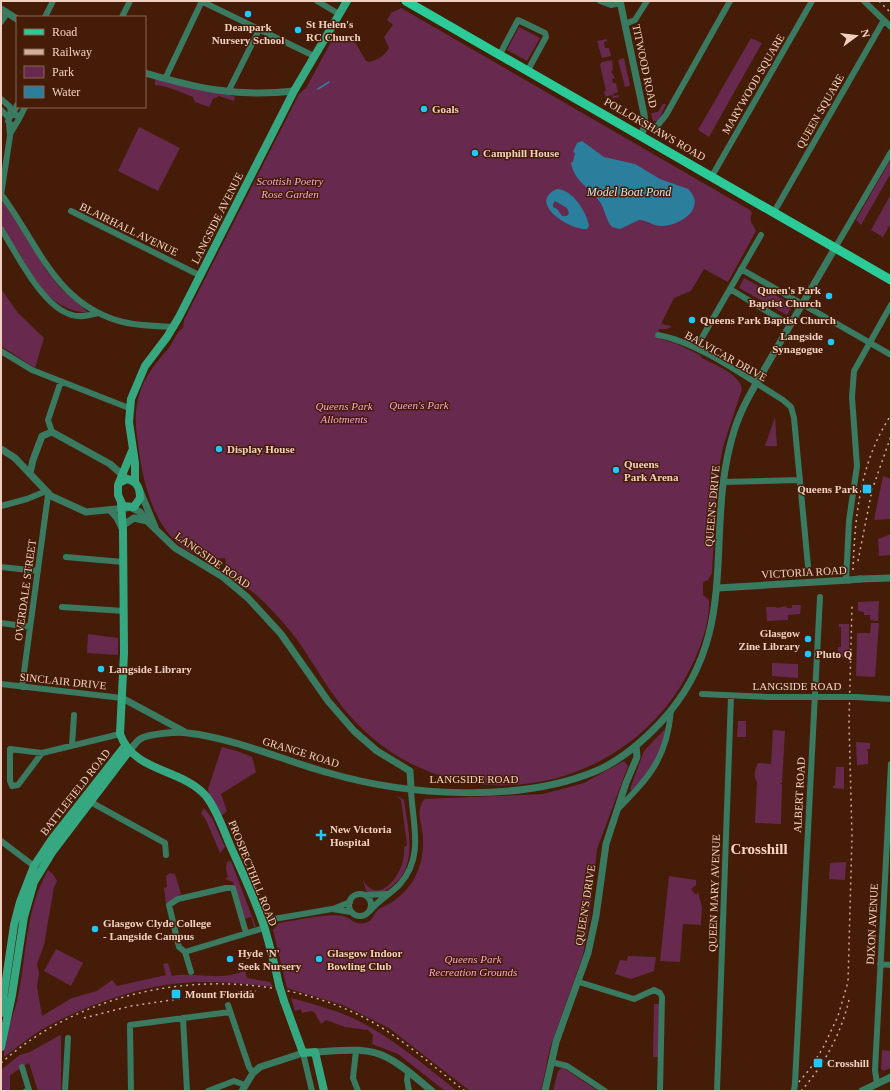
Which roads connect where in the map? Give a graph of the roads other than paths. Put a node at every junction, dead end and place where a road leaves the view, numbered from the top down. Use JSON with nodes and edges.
{"nodes":[{"id":1,"x":53,"y":1,"type":"edge"},
{"id":2,"x":130,"y":1,"type":"edge"},
{"id":3,"x":201,"y":1,"type":"edge"},
{"id":4,"x":317,"y":1,"type":"edge"},
{"id":5,"x":348,"y":1,"type":"edge"},
{"id":6,"x":406,"y":1,"type":"edge"},
{"id":7,"x":600,"y":1,"type":"edge"},
{"id":8,"x":647,"y":1,"type":"edge"},
{"id":9,"x":730,"y":1,"type":"edge"},
{"id":10,"x":812,"y":1,"type":"edge"},
{"id":11,"x":864,"y":1,"type":"edge"},
{"id":12,"x":620,"y":2,"type":"edge"},
{"id":13,"x":4,"y":11,"type":"edge"},
{"id":14,"x":339,"y":14,"type":"junction"},
{"id":15,"x":46,"y":16,"type":"edge"},
{"id":16,"x":122,"y":16,"type":"edge"},
{"id":17,"x":16,"y":18,"type":"edge"},
{"id":18,"x":884,"y":20,"type":"junction"},
{"id":19,"x":1,"y":22,"type":"edge"},
{"id":20,"x":624,"y":24,"type":"junction"},
{"id":21,"x":891,"y":27,"type":"edge"},
{"id":22,"x":259,"y":30,"type":"junction"},
{"id":23,"x":500,"y":54,"type":"junction"},
{"id":24,"x":314,"y":56,"type":"junction"},
{"id":25,"x":528,"y":70,"type":"junction"},
{"id":26,"x":146,"y":73,"type":"edge"},
{"id":27,"x":165,"y":79,"type":"junction"},
{"id":28,"x":294,"y":91,"type":"junction"},
{"id":29,"x":228,"y":92,"type":"junction"},
{"id":30,"x":1,"y":99,"type":"edge"},
{"id":31,"x":16,"y":107,"type":"edge"},
{"id":32,"x":24,"y":108,"type":"edge"},
{"id":33,"x":1,"y":110,"type":"edge"},
{"id":34,"x":11,"y":119,"type":"junction"},
{"id":35,"x":645,"y":126,"type":"junction"},
{"id":36,"x":641,"y":135,"type":"junction"},
{"id":37,"x":891,"y":152,"type":"edge"},
{"id":38,"x":712,"y":176,"type":"junction"},
{"id":39,"x":1,"y":194,"type":"edge"},
{"id":40,"x":71,"y":211,"type":"dead end"},
{"id":41,"x":774,"y":212,"type":"junction"},
{"id":42,"x":1,"y":229,"type":"edge"},
{"id":43,"x":761,"y":235,"type":"dead end"},
{"id":44,"x":835,"y":248,"type":"junction"},
{"id":45,"x":741,"y":270,"type":"junction"},
{"id":46,"x":201,"y":276,"type":"junction"},
{"id":47,"x":891,"y":280,"type":"edge"},
{"id":48,"x":730,"y":290,"type":"junction"},
{"id":49,"x":891,"y":305,"type":"edge"},
{"id":50,"x":802,"y":306,"type":"junction"},
{"id":51,"x":99,"y":313,"type":"junction"},
{"id":52,"x":790,"y":325,"type":"junction"},
{"id":53,"x":174,"y":327,"type":"junction"},
{"id":54,"x":658,"y":334,"type":"dead end"},
{"id":55,"x":869,"y":344,"type":"junction"},
{"id":56,"x":696,"y":348,"type":"junction"},
{"id":57,"x":2,"y":352,"type":"edge"},
{"id":58,"x":891,"y":355,"type":"edge"},
{"id":59,"x":1,"y":360,"type":"edge"},
{"id":60,"x":61,"y":382,"type":"junction"},
{"id":61,"x":756,"y":384,"type":"junction"},
{"id":62,"x":129,"y":408,"type":"junction"},
{"id":63,"x":52,"y":432,"type":"junction"},
{"id":64,"x":1,"y":448,"type":"edge"},
{"id":65,"x":132,"y":451,"type":"junction"},
{"id":66,"x":15,"y":458,"type":"junction"},
{"id":67,"x":33,"y":460,"type":"junction"},
{"id":68,"x":128,"y":463,"type":"junction"},
{"id":69,"x":110,"y":464,"type":"junction"},
{"id":70,"x":30,"y":474,"type":"junction"},
{"id":71,"x":128,"y":478,"type":"junction"},
{"id":72,"x":800,"y":480,"type":"junction"},
{"id":73,"x":724,"y":482,"type":"junction"},
{"id":74,"x":140,"y":491,"type":"junction"},
{"id":75,"x":46,"y":493,"type":"junction"},
{"id":76,"x":1,"y":506,"type":"edge"},
{"id":77,"x":127,"y":507,"type":"junction"},
{"id":78,"x":110,"y":510,"type":"junction"},
{"id":79,"x":147,"y":521,"type":"junction"},
{"id":80,"x":124,"y":527,"type":"junction"},
{"id":81,"x":156,"y":529,"type":"junction"},
{"id":82,"x":66,"y":558,"type":"dead end"},
{"id":83,"x":123,"y":562,"type":"junction"},
{"id":84,"x":808,"y":566,"type":"dead end"},
{"id":85,"x":1,"y":567,"type":"edge"},
{"id":86,"x":38,"y":571,"type":"junction"},
{"id":87,"x":891,"y":578,"type":"edge"},
{"id":88,"x":848,"y":580,"type":"junction"},
{"id":89,"x":718,"y":588,"type":"junction"},
{"id":90,"x":820,"y":597,"type":"dead end"},
{"id":91,"x":62,"y":607,"type":"dead end"},
{"id":92,"x":124,"y":611,"type":"junction"},
{"id":93,"x":1,"y":624,"type":"edge"},
{"id":94,"x":30,"y":626,"type":"junction"},
{"id":95,"x":1,"y":684,"type":"edge"},
{"id":96,"x":22,"y":687,"type":"junction"},
{"id":97,"x":702,"y":694,"type":"dead end"},
{"id":98,"x":731,"y":696,"type":"junction"},
{"id":99,"x":816,"y":696,"type":"junction"},
{"id":100,"x":122,"y":698,"type":"junction"},
{"id":101,"x":891,"y":699,"type":"edge"},
{"id":102,"x":671,"y":710,"type":"junction"},
{"id":103,"x":74,"y":715,"type":"dead end"},
{"id":104,"x":185,"y":732,"type":"junction"},
{"id":105,"x":120,"y":734,"type":"junction"},
{"id":106,"x":72,"y":745,"type":"junction"},
{"id":107,"x":636,"y":746,"type":"junction"},
{"id":108,"x":127,"y":748,"type":"junction"},
{"id":109,"x":42,"y":753,"type":"junction"},
{"id":110,"x":891,"y":764,"type":"edge"},
{"id":111,"x":891,"y":770,"type":"edge"},
{"id":112,"x":411,"y":789,"type":"junction"},
{"id":113,"x":87,"y":800,"type":"junction"},
{"id":114,"x":616,"y":811,"type":"junction"},
{"id":115,"x":889,"y":835,"type":"edge"},
{"id":116,"x":1,"y":841,"type":"edge"},
{"id":117,"x":166,"y":855,"type":"dead end"},
{"id":118,"x":37,"y":868,"type":"junction"},
{"id":119,"x":389,"y":894,"type":"junction"},
{"id":120,"x":364,"y":895,"type":"junction"},
{"id":121,"x":883,"y":901,"type":"junction"},
{"id":122,"x":350,"y":902,"type":"junction"},
{"id":123,"x":891,"y":902,"type":"edge"},
{"id":124,"x":332,"y":909,"type":"junction"},
{"id":125,"x":370,"y":910,"type":"junction"},
{"id":126,"x":351,"y":912,"type":"junction"},
{"id":127,"x":263,"y":924,"type":"junction"},
{"id":128,"x":246,"y":933,"type":"junction"},
{"id":129,"x":185,"y":952,"type":"junction"},
{"id":130,"x":880,"y":964,"type":"junction"},
{"id":131,"x":891,"y":965,"type":"edge"},
{"id":132,"x":8,"y":970,"type":"edge"},
{"id":133,"x":191,"y":972,"type":"dead end"},
{"id":134,"x":579,"y":982,"type":"junction"},
{"id":135,"x":3,"y":1010,"type":"edge"},
{"id":136,"x":183,"y":1018,"type":"junction"},
{"id":137,"x":3,"y":1032,"type":"edge"},
{"id":138,"x":68,"y":1038,"type":"dead end"},
{"id":139,"x":1,"y":1047,"type":"edge"},
{"id":140,"x":356,"y":1051,"type":"junction"},
{"id":141,"x":315,"y":1052,"type":"junction"},
{"id":142,"x":303,"y":1053,"type":"junction"},
{"id":143,"x":551,"y":1062,"type":"junction"},
{"id":144,"x":22,"y":1067,"type":"dead end"},
{"id":145,"x":408,"y":1072,"type":"junction"},
{"id":146,"x":253,"y":1074,"type":"junction"},
{"id":147,"x":891,"y":1077,"type":"edge"},
{"id":148,"x":873,"y":1087,"type":"edge"},
{"id":149,"x":244,"y":1088,"type":"edge"},
{"id":150,"x":26,"y":1091,"type":"edge"},
{"id":151,"x":65,"y":1091,"type":"edge"},
{"id":152,"x":131,"y":1091,"type":"edge"},
{"id":153,"x":187,"y":1091,"type":"edge"},
{"id":154,"x":208,"y":1091,"type":"edge"},
{"id":155,"x":312,"y":1091,"type":"edge"},
{"id":156,"x":324,"y":1091,"type":"edge"},
{"id":157,"x":358,"y":1091,"type":"edge"},
{"id":158,"x":409,"y":1091,"type":"edge"},
{"id":159,"x":432,"y":1091,"type":"edge"},
{"id":160,"x":545,"y":1091,"type":"edge"},
{"id":161,"x":605,"y":1091,"type":"edge"},
{"id":162,"x":660,"y":1091,"type":"edge"},
{"id":163,"x":717,"y":1091,"type":"edge"},
{"id":164,"x":794,"y":1091,"type":"edge"},
{"id":165,"x":862,"y":1091,"type":"edge"}],
"edges":[{"from":1,"to":15,"type":"street"},
{"from":2,"to":16,"type":"street"},
{"from":3,"to":22,"type":"street"},
{"from":3,"to":27,"type":"street"},
{"from":4,"to":14,"type":"street"},
{"from":5,"to":14,"type":"main road","name":"LANGSIDE AVENUE"},
{"from":6,"to":23,"type":"main road","name":"POLLOKSHAWS ROAD"},
{"from":7,"to":12,"type":"street"},
{"from":8,"to":20,"type":"street"},
{"from":9,"to":35,"type":"street"},
{"from":10,"to":38,"type":"street","name":"MARYWOOD SQUARE"},
{"from":11,"to":18,"type":"street"},
{"from":12,"to":20,"type":"street","name":"TITWOOD ROAD"},
{"from":13,"to":17,"type":"street"},
{"from":13,"to":19,"type":"street"},
{"from":14,"to":24,"type":"main road","name":"LANGSIDE AVENUE"},
{"from":18,"to":21,"type":"street"},
{"from":18,"to":41,"type":"street","name":"QUEEN SQUARE"},
{"from":20,"to":35,"type":"street","name":"TITWOOD ROAD"},
{"from":22,"to":24,"type":"street"},
{"from":22,"to":29,"type":"street"},
{"from":23,"to":25,"type":"main road","name":"POLLOKSHAWS ROAD"},
{"from":23,"to":25,"type":"street"},
{"from":24,"to":28,"type":"main road","name":"LANGSIDE AVENUE"},
{"from":25,"to":36,"type":"main road","name":"POLLOKSHAWS ROAD"},
{"from":26,"to":27,"type":"street"},
{"from":27,"to":29,"type":"street"},
{"from":28,"to":29,"type":"street"},
{"from":28,"to":46,"type":"main road","name":"LANGSIDE AVENUE"},
{"from":30,"to":34,"type":"street"},
{"from":31,"to":34,"type":"street"},
{"from":32,"to":34,"type":"street"},
{"from":33,"to":34,"type":"street"},
{"from":34,"to":39,"type":"street"},
{"from":35,"to":36,"type":"street"},
{"from":36,"to":38,"type":"main road","name":"POLLOKSHAWS ROAD"},
{"from":37,"to":44,"type":"street"},
{"from":38,"to":41,"type":"main road","name":"POLLOKSHAWS ROAD"},
{"from":39,"to":51,"type":"street"},
{"from":40,"to":46,"type":"street","name":"BLAIRHALL AVENUE"},
{"from":41,"to":44,"type":"main road","name":"POLLOKSHAWS ROAD"},
{"from":42,"to":51,"type":"street"},
{"from":43,"to":45,"type":"street"},
{"from":44,"to":47,"type":"main road","name":"POLLOKSHAWS ROAD"},
{"from":44,"to":50,"type":"street","name":"QUEEN'S DRIVE"},
{"from":45,"to":48,"type":"street"},
{"from":45,"to":50,"type":"street"},
{"from":46,"to":53,"type":"main road","name":"LANGSIDE AVENUE"},
{"from":48,"to":52,"type":"street"},
{"from":48,"to":56,"type":"street"},
{"from":49,"to":55,"type":"street"},
{"from":50,"to":52,"type":"street","name":"QUEEN'S DRIVE"},
{"from":50,"to":55,"type":"street"},
{"from":51,"to":53,"type":"street"},
{"from":52,"to":61,"type":"street","name":"QUEEN'S DRIVE"},
{"from":53,"to":62,"type":"main road","name":"LANGSIDE AVENUE"},
{"from":54,"to":56,"type":"street","name":"BALVICAR DRIVE"},
{"from":55,"to":58,"type":"street"},
{"from":55,"to":88,"type":"street"},
{"from":56,"to":61,"type":"street","name":"BALVICAR DRIVE"},
{"from":57,"to":59,"type":"street"},
{"from":57,"to":60,"type":"street"},
{"from":60,"to":62,"type":"street"},
{"from":60,"to":63,"type":"street"},
{"from":61,"to":72,"type":"street","name":"BALVICAR DRIVE"},
{"from":61,"to":73,"type":"street","name":"QUEEN'S DRIVE"},
{"from":62,"to":65,"type":"main road","name":"LANGSIDE AVENUE"},
{"from":63,"to":67,"type":"street"},
{"from":63,"to":69,"type":"street"},
{"from":64,"to":66,"type":"street"},
{"from":65,"to":68,"type":"main road","name":"LANGSIDE AVENUE"},
{"from":65,"to":71,"type":"main road","name":"LANGSIDE AVENUE"},
{"from":66,"to":67,"type":"street"},
{"from":66,"to":70,"type":"street"},
{"from":67,"to":70,"type":"street"},
{"from":68,"to":69,"type":"street"},
{"from":68,"to":71,"type":"main road","name":"LANGSIDE AVENUE"},
{"from":69,"to":71,"type":"street"},
{"from":70,"to":75,"type":"street"},
{"from":71,"to":74,"type":"main road"},
{"from":71,"to":77,"type":"main road","name":"LANGSIDE AVENUE"},
{"from":72,"to":73,"type":"street"},
{"from":72,"to":84,"type":"street"},
{"from":73,"to":89,"type":"street","name":"QUEEN'S DRIVE"},
{"from":74,"to":77,"type":"main road"},
{"from":74,"to":81,"type":"street","name":"LANGSIDE ROAD"},
{"from":75,"to":76,"type":"street"},
{"from":75,"to":78,"type":"street"},
{"from":75,"to":86,"type":"street","name":"OVERDALE STREET"},
{"from":77,"to":78,"type":"street"},
{"from":77,"to":79,"type":"street","name":"LANGSIDE ROAD"},
{"from":77,"to":80,"type":"main road","name":"BATTLEFIELD ROAD"},
{"from":78,"to":80,"type":"street"},
{"from":79,"to":80,"type":"street"},
{"from":79,"to":81,"type":"street","name":"LANGSIDE ROAD"},
{"from":80,"to":83,"type":"main road","name":"BATTLEFIELD ROAD"},
{"from":81,"to":112,"type":"street","name":"LANGSIDE ROAD"},
{"from":82,"to":83,"type":"street"},
{"from":83,"to":92,"type":"main road","name":"BATTLEFIELD ROAD"},
{"from":85,"to":86,"type":"street"},
{"from":86,"to":94,"type":"street","name":"OVERDALE STREET"},
{"from":87,"to":88,"type":"street","name":"VICTORIA ROAD","bridge":true},
{"from":88,"to":89,"type":"street","name":"VICTORIA ROAD"},
{"from":89,"to":102,"type":"street","name":"QUEEN'S DRIVE"},
{"from":90,"to":99,"type":"street","name":"ALBERT ROAD"},
{"from":91,"to":92,"type":"street"},
{"from":92,"to":100,"type":"main road","name":"BATTLEFIELD ROAD"},
{"from":93,"to":94,"type":"street"},
{"from":94,"to":96,"type":"street","name":"OVERDALE STREET"},
{"from":95,"to":96,"type":"street","name":"SINCLAIR DRIVE"},
{"from":96,"to":100,"type":"street","name":"SINCLAIR DRIVE"},
{"from":97,"to":98,"type":"street","name":"LANGSIDE ROAD"},
{"from":98,"to":99,"type":"street","name":"LANGSIDE ROAD"},
{"from":98,"to":163,"type":"street","name":"QUEEN MARY AVENUE"},
{"from":99,"to":101,"type":"street","name":"LANGSIDE ROAD","bridge":true},
{"from":99,"to":164,"type":"street","name":"ALBERT ROAD","bridge":true},
{"from":100,"to":104,"type":"street","name":"GRANGE ROAD"},
{"from":100,"to":105,"type":"main road","name":"BATTLEFIELD ROAD"},
{"from":102,"to":107,"type":"street","name":"LANGSIDE ROAD"},
{"from":102,"to":114,"type":"street"},
{"from":103,"to":106,"type":"street"},
{"from":104,"to":108,"type":"street","name":"GRANGE ROAD"},
{"from":104,"to":112,"type":"street","name":"GRANGE ROAD"},
{"from":105,"to":106,"type":"street"},
{"from":105,"to":108,"type":"main road","name":"BATTLEFIELD ROAD"},
{"from":106,"to":109,"type":"street"},
{"from":107,"to":112,"type":"street","name":"LANGSIDE ROAD"},
{"from":107,"to":114,"type":"street","name":"QUEEN'S DRIVE"},
{"from":108,"to":113,"type":"main road","name":"BATTLEFIELD ROAD"},
{"from":108,"to":127,"type":"main road","name":"PROSPECTHILL ROAD"},
{"from":109,"to":109,"type":"street"},
{"from":110,"to":111,"type":"street","name":"DIXON AVENUE"},
{"from":111,"to":115,"type":"street","name":"DIXON AVENUE"},
{"from":112,"to":119,"type":"street"},
{"from":113,"to":117,"type":"street"},
{"from":113,"to":118,"type":"main road","name":"BATTLEFIELD ROAD"},
{"from":114,"to":134,"type":"street","name":"QUEEN'S DRIVE"},
{"from":115,"to":121,"type":"street","name":"DIXON AVENUE"},
{"from":116,"to":118,"type":"street"},
{"from":118,"to":132,"type":"main road","name":"BATTLEFIELD ROAD"},
{"from":119,"to":120,"type":"street"},
{"from":119,"to":125,"type":"street"},
{"from":120,"to":122,"type":"street"},
{"from":120,"to":125,"type":"street"},
{"from":121,"to":123,"type":"street"},
{"from":121,"to":130,"type":"street","name":"DIXON AVENUE"},
{"from":122,"to":124,"type":"street"},
{"from":122,"to":126,"type":"street"},
{"from":124,"to":126,"type":"street"},
{"from":124,"to":127,"type":"street"},
{"from":125,"to":126,"type":"street"},
{"from":127,"to":128,"type":"street"},
{"from":127,"to":142,"type":"main road","name":"PROSPECTHILL ROAD","bridge":true},
{"from":128,"to":129,"type":"street"},
{"from":128,"to":129,"type":"street"},
{"from":129,"to":133,"type":"street"},
{"from":130,"to":131,"type":"street"},
{"from":130,"to":148,"type":"street","name":"DIXON AVENUE"},
{"from":132,"to":135,"type":"main road","name":"BATTLEFIELD ROAD"},
{"from":134,"to":143,"type":"street","name":"QUEEN'S DRIVE"},
{"from":134,"to":162,"type":"street"},
{"from":135,"to":137,"type":"main road","name":"BATTLEFIELD ROAD"},
{"from":136,"to":146,"type":"street"},
{"from":136,"to":152,"type":"street"},
{"from":136,"to":153,"type":"street"},
{"from":137,"to":139,"type":"main road","name":"BATTLEFIELD ROAD"},
{"from":138,"to":151,"type":"street"},
{"from":140,"to":141,"type":"street"},
{"from":140,"to":145,"type":"street"},
{"from":140,"to":157,"type":"street"},
{"from":141,"to":142,"type":"main road"},
{"from":141,"to":156,"type":"main road"},
{"from":142,"to":146,"type":"street"},
{"from":142,"to":155,"type":"street"},
{"from":143,"to":160,"type":"street","name":"QUEEN'S DRIVE"},
{"from":143,"to":161,"type":"street"},
{"from":144,"to":150,"type":"street"},
{"from":145,"to":158,"type":"street"},
{"from":145,"to":159,"type":"street"},
{"from":146,"to":149,"type":"street"},
{"from":147,"to":148,"type":"street"},
{"from":148,"to":165,"type":"street"},
{"from":149,"to":154,"type":"street"}]}
